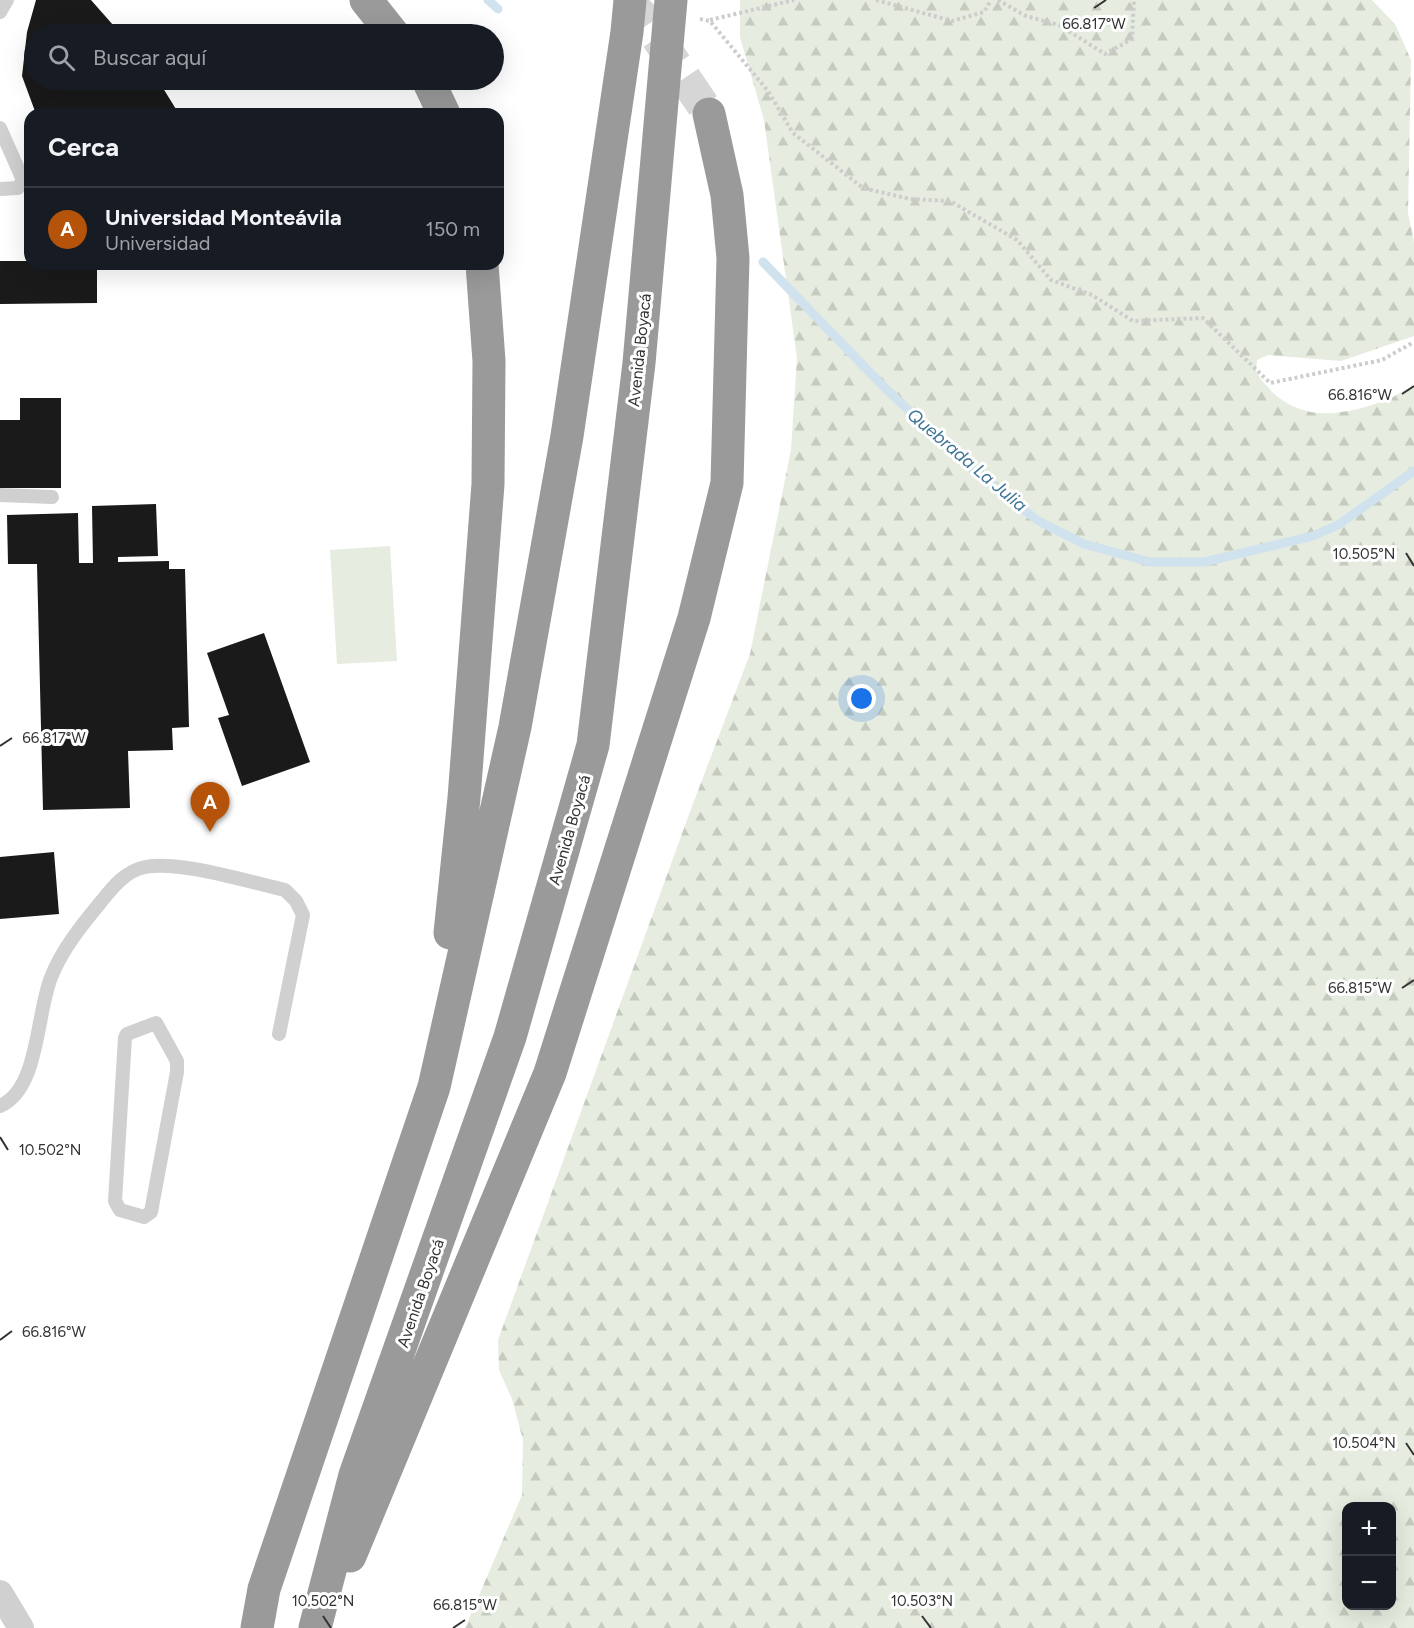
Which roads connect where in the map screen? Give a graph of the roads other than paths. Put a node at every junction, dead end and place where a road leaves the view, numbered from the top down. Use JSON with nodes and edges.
{"nodes":[{"id":1,"x":7,"y":0,"type":"edge"},
{"id":2,"x":366,"y":0,"type":"edge"},
{"id":3,"x":630,"y":0,"type":"edge"},
{"id":4,"x":670,"y":8,"type":"edge"},
{"id":5,"x":0,"y":12,"type":"edge"},
{"id":6,"x":385,"y":24,"type":"edge"},
{"id":7,"x":433,"y":90,"type":"edge"},
{"id":8,"x":441,"y":108,"type":"edge"},
{"id":9,"x":709,"y":114,"type":"tunnel mouth"},
{"id":10,"x":0,"y":128,"type":"edge"},
{"id":11,"x":0,"y":189,"type":"edge"},
{"id":12,"x":482,"y":270,"type":"edge"},
{"id":13,"x":0,"y":495,"type":"edge"},
{"id":14,"x":52,"y":497,"type":"dead end"},
{"id":15,"x":156,"y":1023,"type":"joint"},
{"id":16,"x":279,"y":1034,"type":"dead end"},
{"id":17,"x":434,"y":1087,"type":"junction"},
{"id":18,"x":0,"y":1106,"type":"edge"},
{"id":19,"x":0,"y":1593,"type":"edge"},
{"id":20,"x":21,"y":1628,"type":"edge"},
{"id":21,"x":257,"y":1628,"type":"edge"},
{"id":22,"x":316,"y":1628,"type":"edge"}],
"edges":[{"from":1,"to":5,"type":"lane"},
{"from":2,"to":6,"type":"highway"},
{"from":3,"to":17,"type":"highway"},
{"from":4,"to":22,"type":"highway","name":"Avenida Boyacá"},
{"from":7,"to":8,"type":"highway"},
{"from":9,"to":22,"type":"highway"},
{"from":10,"to":11,"type":"lane"},
{"from":12,"to":17,"type":"highway"},
{"from":13,"to":14,"type":"lane"},
{"from":15,"to":15,"type":"lane"},
{"from":16,"to":18,"type":"lane"},
{"from":17,"to":21,"type":"highway"},
{"from":19,"to":20,"type":"street"}]}
